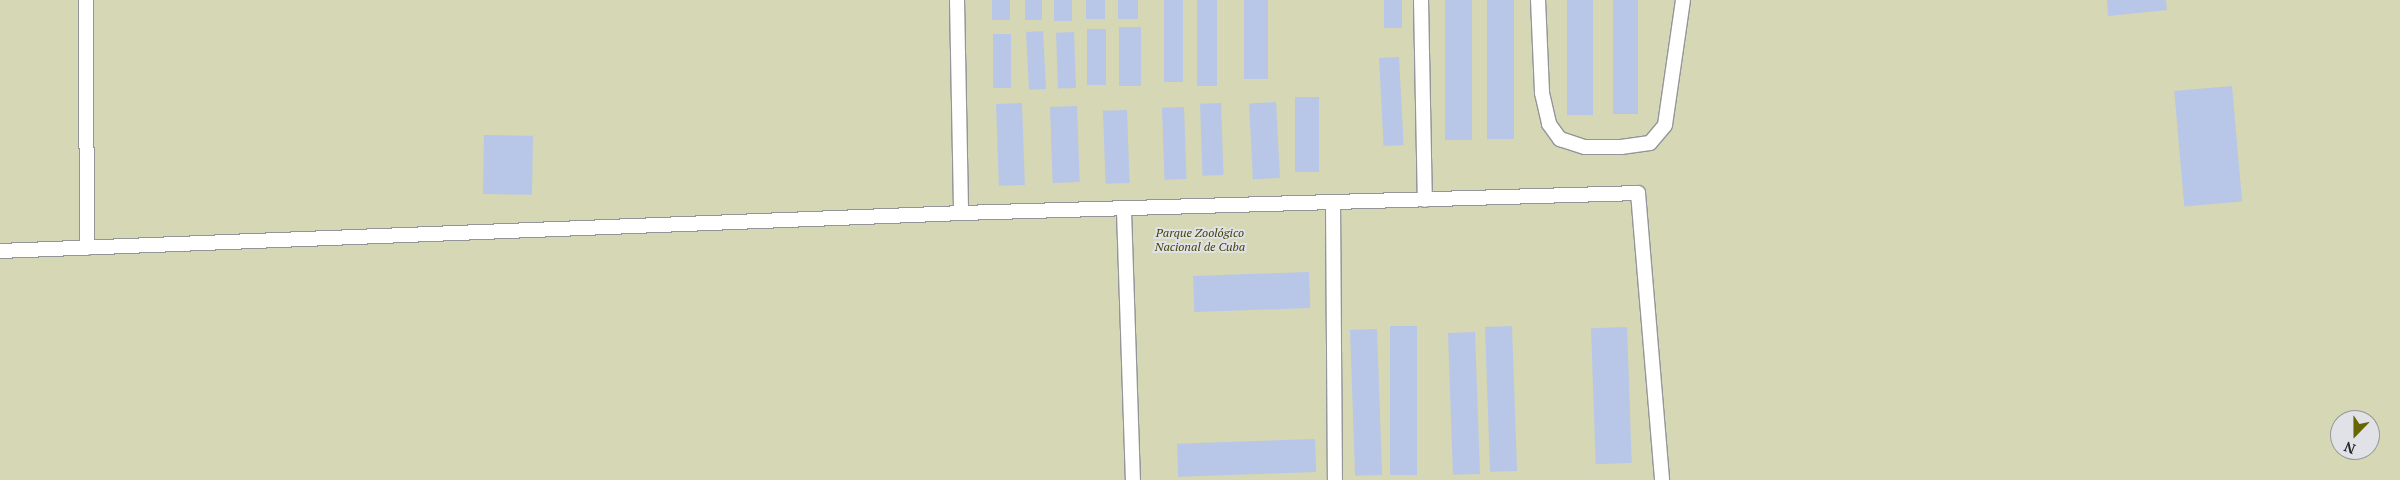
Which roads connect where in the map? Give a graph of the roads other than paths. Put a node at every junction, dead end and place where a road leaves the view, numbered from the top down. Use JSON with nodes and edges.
{"nodes":[{"id":1,"x":86,"y":0,"type":"edge"},
{"id":2,"x":957,"y":0,"type":"edge"},
{"id":3,"x":1421,"y":0,"type":"edge"},
{"id":4,"x":1538,"y":0,"type":"edge"},
{"id":5,"x":1683,"y":0,"type":"edge"},
{"id":6,"x":1425,"y":200,"type":"junction"},
{"id":7,"x":1333,"y":204,"type":"junction"},
{"id":8,"x":1124,"y":211,"type":"junction"},
{"id":9,"x":961,"y":213,"type":"junction"},
{"id":10,"x":87,"y":248,"type":"junction"},
{"id":11,"x":0,"y":250,"type":"edge"},
{"id":12,"x":1132,"y":480,"type":"edge"},
{"id":13,"x":1335,"y":480,"type":"edge"},
{"id":14,"x":1662,"y":480,"type":"edge"}],
"edges":[{"from":1,"to":10,"type":"lane"},
{"from":2,"to":9,"type":"lane"},
{"from":3,"to":6,"type":"lane"},
{"from":4,"to":5,"type":"lane"},
{"from":6,"to":7,"type":"lane"},
{"from":6,"to":14,"type":"lane"},
{"from":7,"to":8,"type":"lane"},
{"from":7,"to":13,"type":"lane"},
{"from":8,"to":9,"type":"lane"},
{"from":8,"to":12,"type":"lane"},
{"from":9,"to":10,"type":"lane"},
{"from":10,"to":11,"type":"lane"}]}
